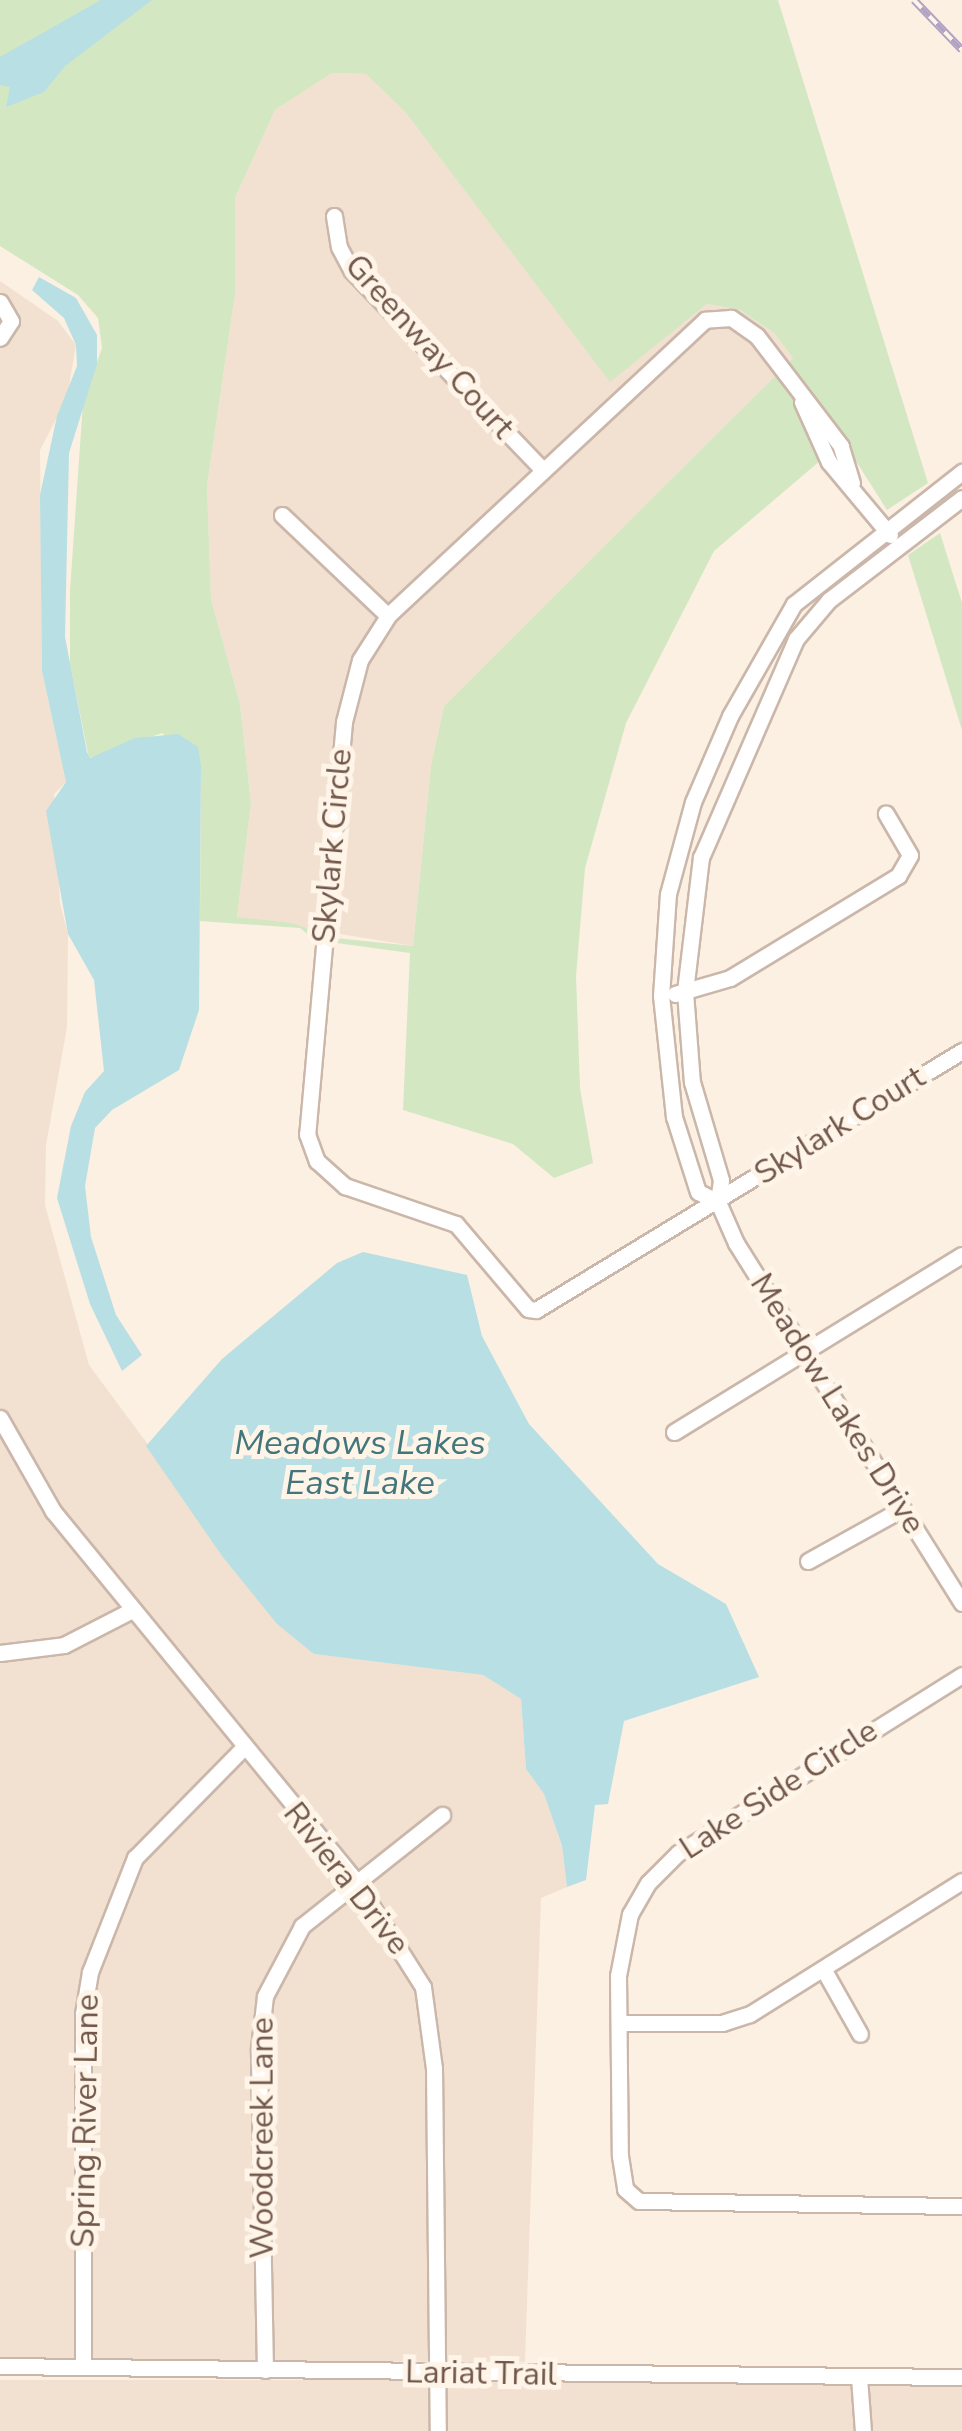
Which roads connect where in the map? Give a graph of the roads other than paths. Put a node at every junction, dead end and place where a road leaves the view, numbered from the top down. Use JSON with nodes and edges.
{"nodes":[{"id":1,"x":334,"y":216,"type":"dead end"},
{"id":2,"x":0,"y":302,"type":"edge"},
{"id":3,"x":0,"y":338,"type":"edge"},
{"id":4,"x":542,"y":469,"type":"junction"},
{"id":5,"x":962,"y":472,"type":"edge"},
{"id":6,"x":962,"y":498,"type":"edge"},
{"id":7,"x":282,"y":515,"type":"dead end"},
{"id":8,"x":886,"y":530,"type":"junction"},
{"id":9,"x":899,"y":545,"type":"junction"},
{"id":10,"x":388,"y":616,"type":"junction"},
{"id":11,"x":886,"y":814,"type":"dead end"},
{"id":12,"x":685,"y":992,"type":"junction"},
{"id":13,"x":661,"y":996,"type":"junction"},
{"id":14,"x":962,"y":1050,"type":"edge"},
{"id":15,"x":718,"y":1202,"type":"junction"},
{"id":16,"x":962,"y":1255,"type":"edge"},
{"id":17,"x":805,"y":1355,"type":"junction"},
{"id":18,"x":0,"y":1418,"type":"edge"},
{"id":19,"x":674,"y":1432,"type":"dead end"},
{"id":20,"x":6,"y":1446,"type":"edge"},
{"id":21,"x":902,"y":1508,"type":"junction"},
{"id":22,"x":808,"y":1561,"type":"dead end"},
{"id":23,"x":962,"y":1603,"type":"edge"},
{"id":24,"x":132,"y":1610,"type":"junction"},
{"id":25,"x":0,"y":1653,"type":"edge"},
{"id":26,"x":962,"y":1675,"type":"edge"},
{"id":27,"x":243,"y":1748,"type":"junction"},
{"id":28,"x":442,"y":1815,"type":"dead end"},
{"id":29,"x":962,"y":1881,"type":"edge"},
{"id":30,"x":356,"y":1883,"type":"junction"},
{"id":31,"x":825,"y":1972,"type":"junction"},
{"id":32,"x":619,"y":2024,"type":"junction"},
{"id":33,"x":860,"y":2034,"type":"dead end"},
{"id":34,"x":962,"y":2206,"type":"edge"},
{"id":35,"x":0,"y":2366,"type":"edge"},
{"id":36,"x":83,"y":2367,"type":"junction"},
{"id":37,"x":265,"y":2370,"type":"junction"},
{"id":38,"x":438,"y":2374,"type":"junction"},
{"id":39,"x":859,"y":2377,"type":"junction"},
{"id":40,"x":962,"y":2378,"type":"edge"},
{"id":41,"x":438,"y":2431,"type":"edge"},
{"id":42,"x":863,"y":2431,"type":"edge"}],
"edges":[{"from":1,"to":4,"type":"street","name":"Greenway Court"},
{"from":2,"to":3,"type":"street"},
{"from":4,"to":8,"type":"street","name":"Skylark Circle"},
{"from":4,"to":10,"type":"street","name":"Skylark Circle"},
{"from":5,"to":8,"type":"street","name":"Meadow Lakes Drive"},
{"from":6,"to":9,"type":"street","name":"Meadow Lakes Drive"},
{"from":7,"to":10,"type":"street"},
{"from":8,"to":9,"type":"street","name":"Skylark Circle"},
{"from":8,"to":13,"type":"street","name":"Meadow Lakes Drive"},
{"from":9,"to":12,"type":"street","name":"Meadow Lakes Drive"},
{"from":10,"to":15,"type":"street","name":"Skylark Circle"},
{"from":11,"to":12,"type":"street"},
{"from":12,"to":13,"type":"street"},
{"from":12,"to":15,"type":"street","name":"Meadow Lakes Drive"},
{"from":13,"to":15,"type":"street","name":"Meadow Lakes Drive"},
{"from":14,"to":15,"type":"street","name":"Skylark Court"},
{"from":15,"to":17,"type":"street","name":"Meadow Lakes Drive"},
{"from":16,"to":17,"type":"street"},
{"from":17,"to":19,"type":"street"},
{"from":17,"to":21,"type":"street","name":"Meadow Lakes Drive"},
{"from":18,"to":20,"type":"street","name":"Riviera Drive"},
{"from":20,"to":24,"type":"street","name":"Riviera Drive"},
{"from":21,"to":22,"type":"street"},
{"from":21,"to":23,"type":"street","name":"Meadow Lakes Drive"},
{"from":24,"to":25,"type":"street"},
{"from":24,"to":27,"type":"street","name":"Riviera Drive"},
{"from":26,"to":32,"type":"street","name":"Lake Side Circle"},
{"from":27,"to":30,"type":"street","name":"Riviera Drive"},
{"from":27,"to":36,"type":"street","name":"Spring River Lane"},
{"from":28,"to":30,"type":"street","name":"Woodcreek Lane"},
{"from":29,"to":31,"type":"street"},
{"from":30,"to":37,"type":"street","name":"Woodcreek Lane"},
{"from":30,"to":38,"type":"street","name":"Riviera Drive"},
{"from":31,"to":32,"type":"street"},
{"from":31,"to":33,"type":"street"},
{"from":32,"to":34,"type":"street","name":"Lake Side Circle"},
{"from":35,"to":36,"type":"street","name":"Lariat Trail"},
{"from":36,"to":37,"type":"street","name":"Lariat Trail"},
{"from":37,"to":38,"type":"street","name":"Lariat Trail"},
{"from":38,"to":39,"type":"street","name":"Lariat Trail"},
{"from":38,"to":41,"type":"street","name":"Riviera Drive"},
{"from":39,"to":40,"type":"street","name":"Lariat Trail"},
{"from":39,"to":42,"type":"street"}]}
